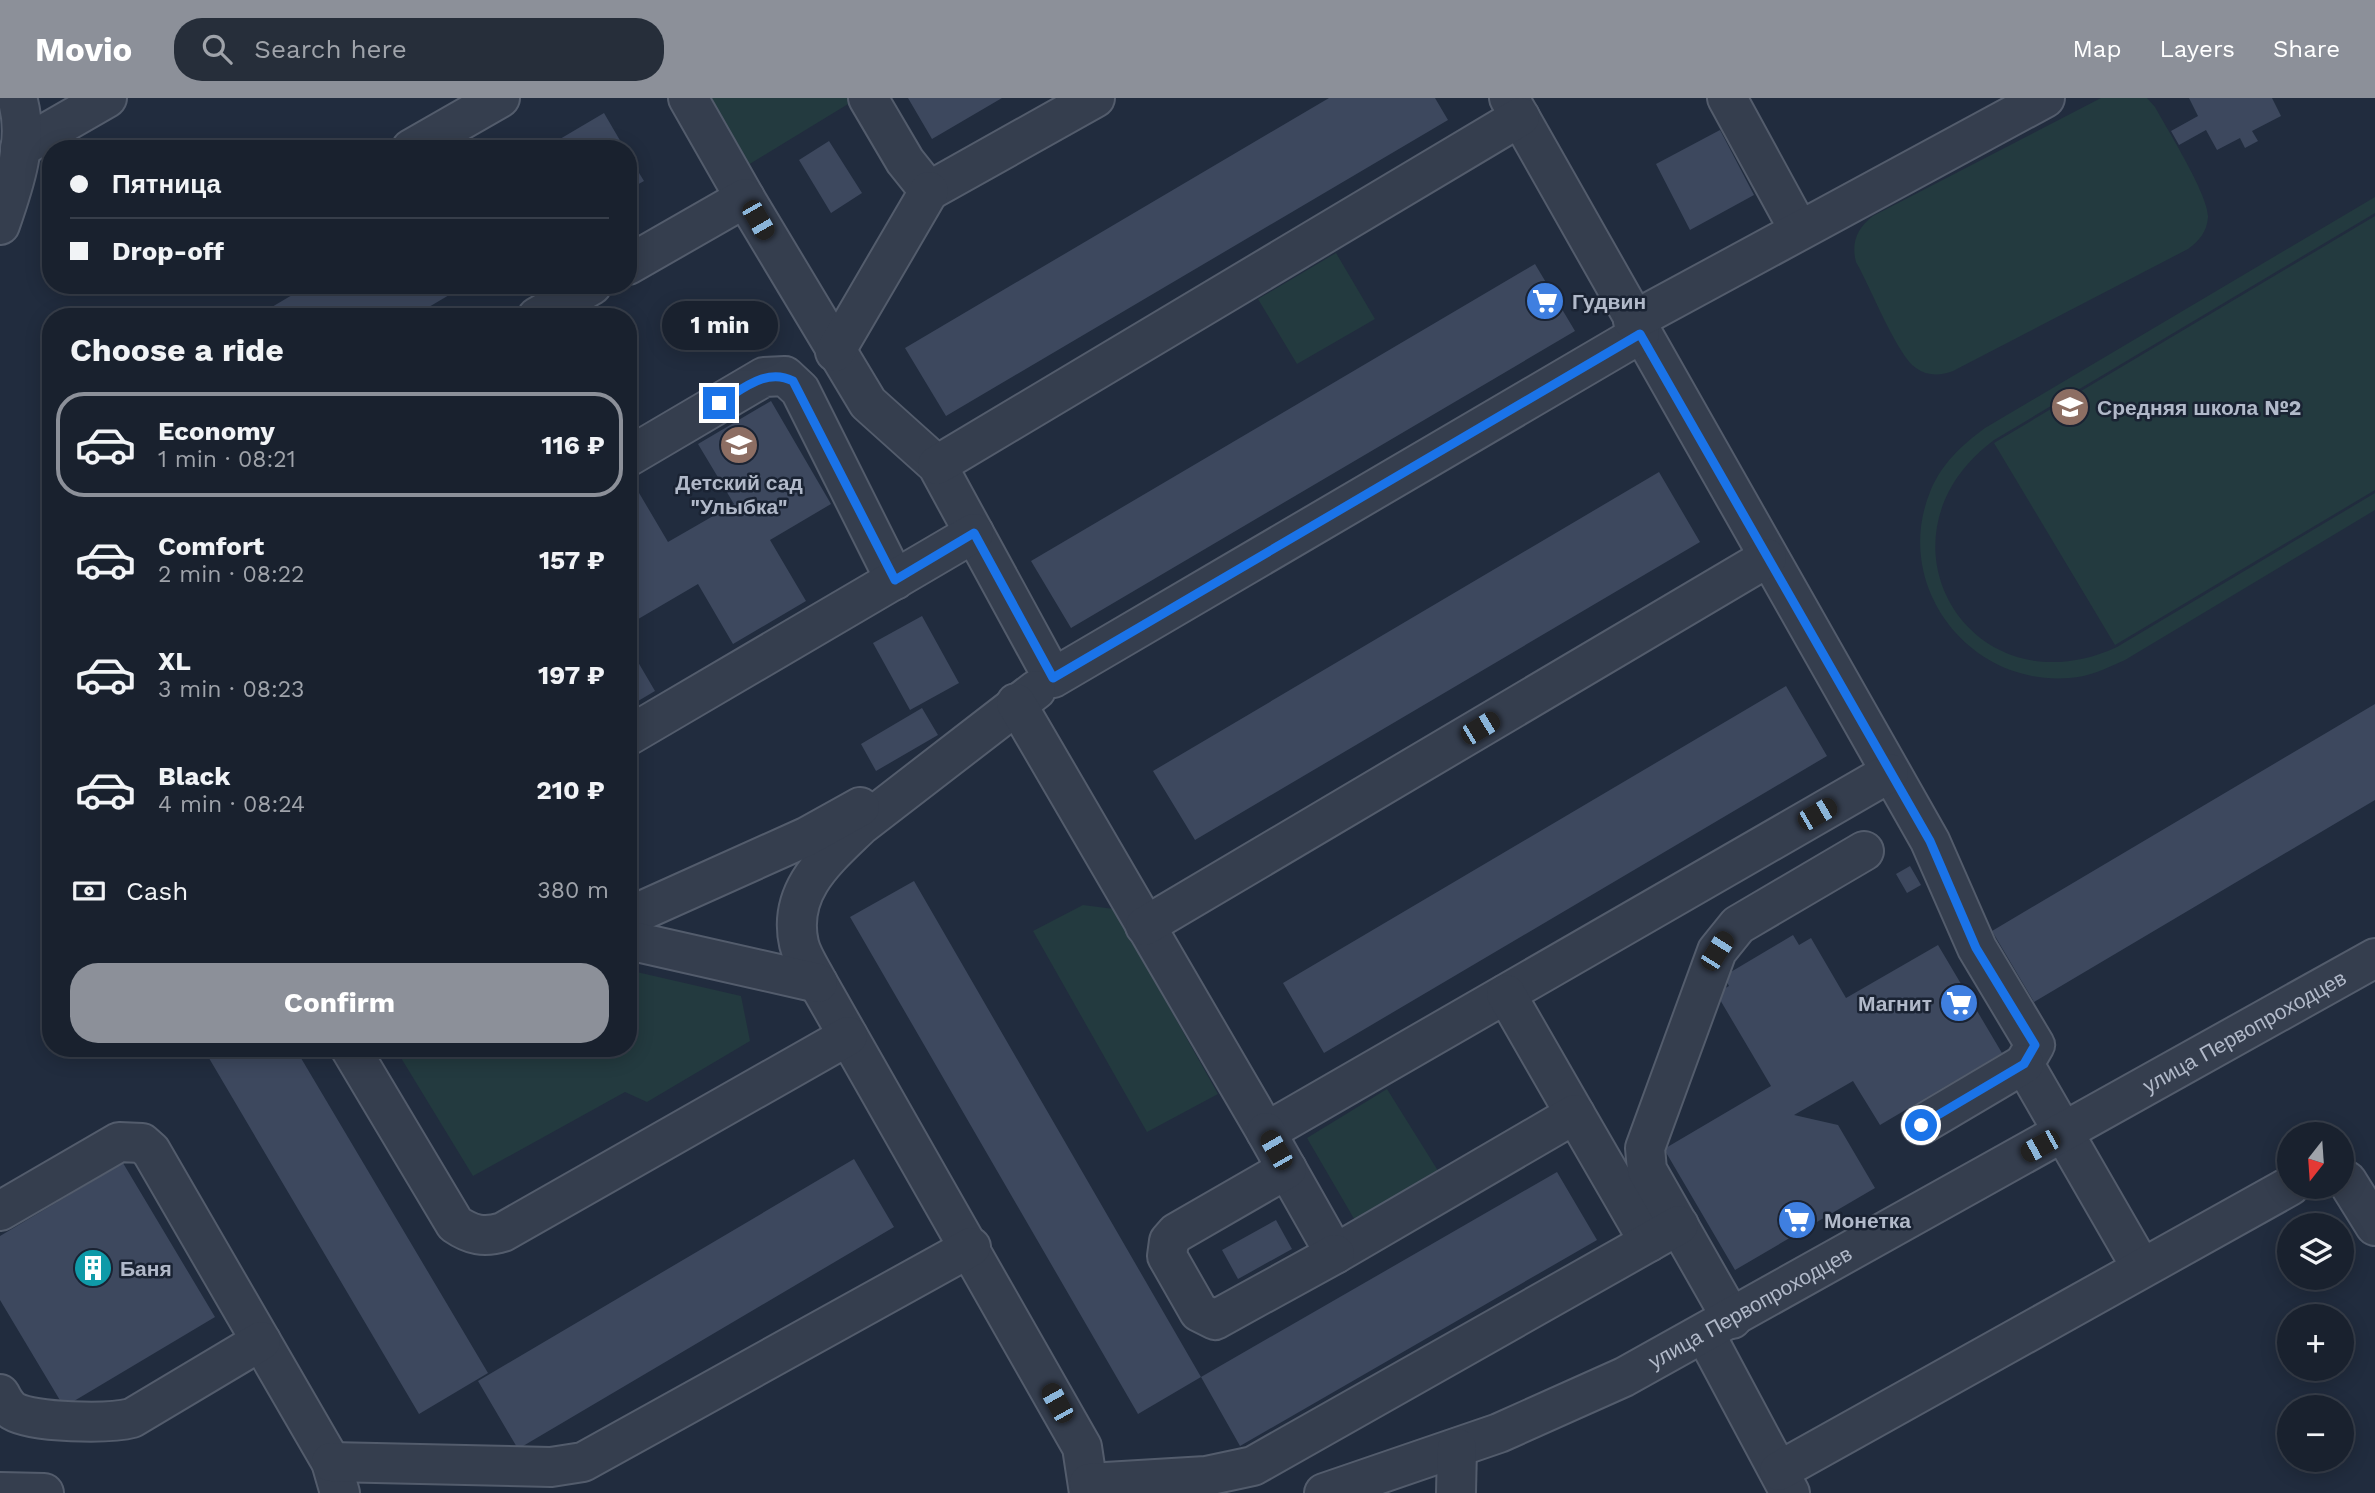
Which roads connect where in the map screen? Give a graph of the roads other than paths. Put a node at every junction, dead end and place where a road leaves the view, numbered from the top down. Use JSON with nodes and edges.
{"nodes":[{"id":1,"x":17,"y":98,"type":"edge"},
{"id":2,"x":107,"y":98,"type":"edge"},
{"id":3,"x":500,"y":98,"type":"edge"},
{"id":4,"x":688,"y":98,"type":"edge"},
{"id":5,"x":868,"y":98,"type":"edge"},
{"id":6,"x":1095,"y":98,"type":"edge"},
{"id":7,"x":1727,"y":98,"type":"edge"},
{"id":8,"x":2045,"y":98,"type":"edge"},
{"id":9,"x":1515,"y":108,"type":"edge"},
{"id":10,"x":55,"y":140,"type":"edge"},
{"id":11,"x":427,"y":140,"type":"edge"},
{"id":12,"x":36,"y":155,"type":"edge"},
{"id":13,"x":929,"y":191,"type":"junction"},
{"id":14,"x":746,"y":198,"type":"junction"},
{"id":15,"x":0,"y":225,"type":"edge"},
{"id":16,"x":1799,"y":230,"type":"junction"},
{"id":17,"x":637,"y":260,"type":"edge"},
{"id":18,"x":577,"y":294,"type":"edge"},
{"id":19,"x":552,"y":308,"type":"edge"},
{"id":20,"x":1636,"y":327,"type":"junction"},
{"id":21,"x":835,"y":352,"type":"junction"},
{"id":22,"x":637,"y":452,"type":"edge"},
{"id":23,"x":937,"y":465,"type":"junction"},
{"id":24,"x":974,"y":533,"type":"junction"},
{"id":25,"x":1767,"y":558,"type":"junction"},
{"id":26,"x":895,"y":580,"type":"junction"},
{"id":27,"x":1053,"y":678,"type":"junction"},
{"id":28,"x":1016,"y":704,"type":"junction"},
{"id":29,"x":637,"y":731,"type":"edge"},
{"id":30,"x":941,"y":763,"type":"junction"},
{"id":31,"x":1889,"y":773,"type":"junction"},
{"id":32,"x":1864,"y":851,"type":"dead end"},
{"id":33,"x":637,"y":913,"type":"edge"},
{"id":34,"x":1144,"y":926,"type":"junction"},
{"id":35,"x":637,"y":942,"type":"edge"},
{"id":36,"x":2372,"y":967,"type":"edge"},
{"id":37,"x":818,"y":983,"type":"junction"},
{"id":38,"x":1506,"y":994,"type":"junction"},
{"id":39,"x":848,"y":1036,"type":"junction"},
{"id":40,"x":355,"y":1057,"type":"edge"},
{"id":41,"x":2024,"y":1064,"type":"junction"},
{"id":42,"x":1575,"y":1114,"type":"junction"},
{"id":43,"x":1921,"y":1125,"type":"dead end"},
{"id":44,"x":1266,"y":1132,"type":"junction"},
{"id":45,"x":2064,"y":1133,"type":"junction"},
{"id":46,"x":1287,"y":1169,"type":"junction"},
{"id":47,"x":2354,"y":1192,"type":"edge"},
{"id":48,"x":2277,"y":1193,"type":"edge"},
{"id":49,"x":0,"y":1211,"type":"edge"},
{"id":50,"x":2375,"y":1226,"type":"edge"},
{"id":51,"x":1664,"y":1233,"type":"junction"},
{"id":52,"x":971,"y":1247,"type":"junction"},
{"id":53,"x":1335,"y":1254,"type":"junction"},
{"id":54,"x":2141,"y":1268,"type":"junction"},
{"id":55,"x":1718,"y":1326,"type":"junction"},
{"id":56,"x":261,"y":1341,"type":"junction"},
{"id":57,"x":0,"y":1394,"type":"edge"},
{"id":58,"x":1457,"y":1448,"type":"junction"},
{"id":59,"x":336,"y":1478,"type":"edge"},
{"id":60,"x":1784,"y":1482,"type":"edge"},
{"id":61,"x":1089,"y":1488,"type":"edge"},
{"id":62,"x":0,"y":1492,"type":"edge"},
{"id":63,"x":44,"y":1493,"type":"edge"},
{"id":64,"x":1324,"y":1493,"type":"edge"},
{"id":65,"x":1456,"y":1493,"type":"edge"}],
"edges":[{"from":1,"to":12,"type":"street"},
{"from":2,"to":10,"type":"street"},
{"from":3,"to":11,"type":"street"},
{"from":4,"to":14,"type":"street"},
{"from":5,"to":13,"type":"street"},
{"from":6,"to":13,"type":"street"},
{"from":7,"to":16,"type":"street"},
{"from":8,"to":16,"type":"street"},
{"from":9,"to":20,"type":"street"},
{"from":9,"to":23,"type":"street"},
{"from":12,"to":15,"type":"street"},
{"from":13,"to":21,"type":"street"},
{"from":14,"to":17,"type":"street"},
{"from":14,"to":21,"type":"street"},
{"from":16,"to":20,"type":"street"},
{"from":18,"to":19,"type":"street"},
{"from":20,"to":25,"type":"street"},
{"from":20,"to":27,"type":"street"},
{"from":21,"to":23,"type":"street"},
{"from":22,"to":26,"type":"street"},
{"from":23,"to":24,"type":"street"},
{"from":24,"to":26,"type":"street"},
{"from":24,"to":27,"type":"street"},
{"from":25,"to":31,"type":"street"},
{"from":25,"to":34,"type":"street"},
{"from":26,"to":29,"type":"street"},
{"from":27,"to":28,"type":"street"},
{"from":28,"to":30,"type":"street"},
{"from":28,"to":34,"type":"street"},
{"from":30,"to":33,"type":"street"},
{"from":30,"to":37,"type":"street"},
{"from":31,"to":38,"type":"street"},
{"from":31,"to":41,"type":"street"},
{"from":32,"to":51,"type":"street"},
{"from":34,"to":44,"type":"street"},
{"from":35,"to":37,"type":"street"},
{"from":36,"to":45,"type":"street","name":"улица Первопроходцев"},
{"from":37,"to":39,"type":"street"},
{"from":38,"to":42,"type":"street"},
{"from":38,"to":44,"type":"street"},
{"from":39,"to":40,"type":"street"},
{"from":39,"to":52,"type":"street"},
{"from":41,"to":43,"type":"street"},
{"from":41,"to":45,"type":"street"},
{"from":42,"to":51,"type":"street"},
{"from":42,"to":53,"type":"street"},
{"from":44,"to":46,"type":"street"},
{"from":45,"to":54,"type":"street"},
{"from":45,"to":55,"type":"street","name":"улица Первопроходцев"},
{"from":46,"to":53,"type":"street"},
{"from":46,"to":53,"type":"street"},
{"from":47,"to":50,"type":"street"},
{"from":48,"to":54,"type":"street"},
{"from":49,"to":56,"type":"street"},
{"from":51,"to":55,"type":"street"},
{"from":51,"to":61,"type":"street"},
{"from":52,"to":59,"type":"street"},
{"from":52,"to":61,"type":"street"},
{"from":54,"to":60,"type":"street"},
{"from":55,"to":58,"type":"street","name":"улица Первопроходцев"},
{"from":55,"to":60,"type":"street"},
{"from":56,"to":57,"type":"street"},
{"from":56,"to":59,"type":"street"},
{"from":58,"to":64,"type":"street","name":"улица Первопроходцев"},
{"from":58,"to":65,"type":"street"},
{"from":62,"to":63,"type":"street"}]}
